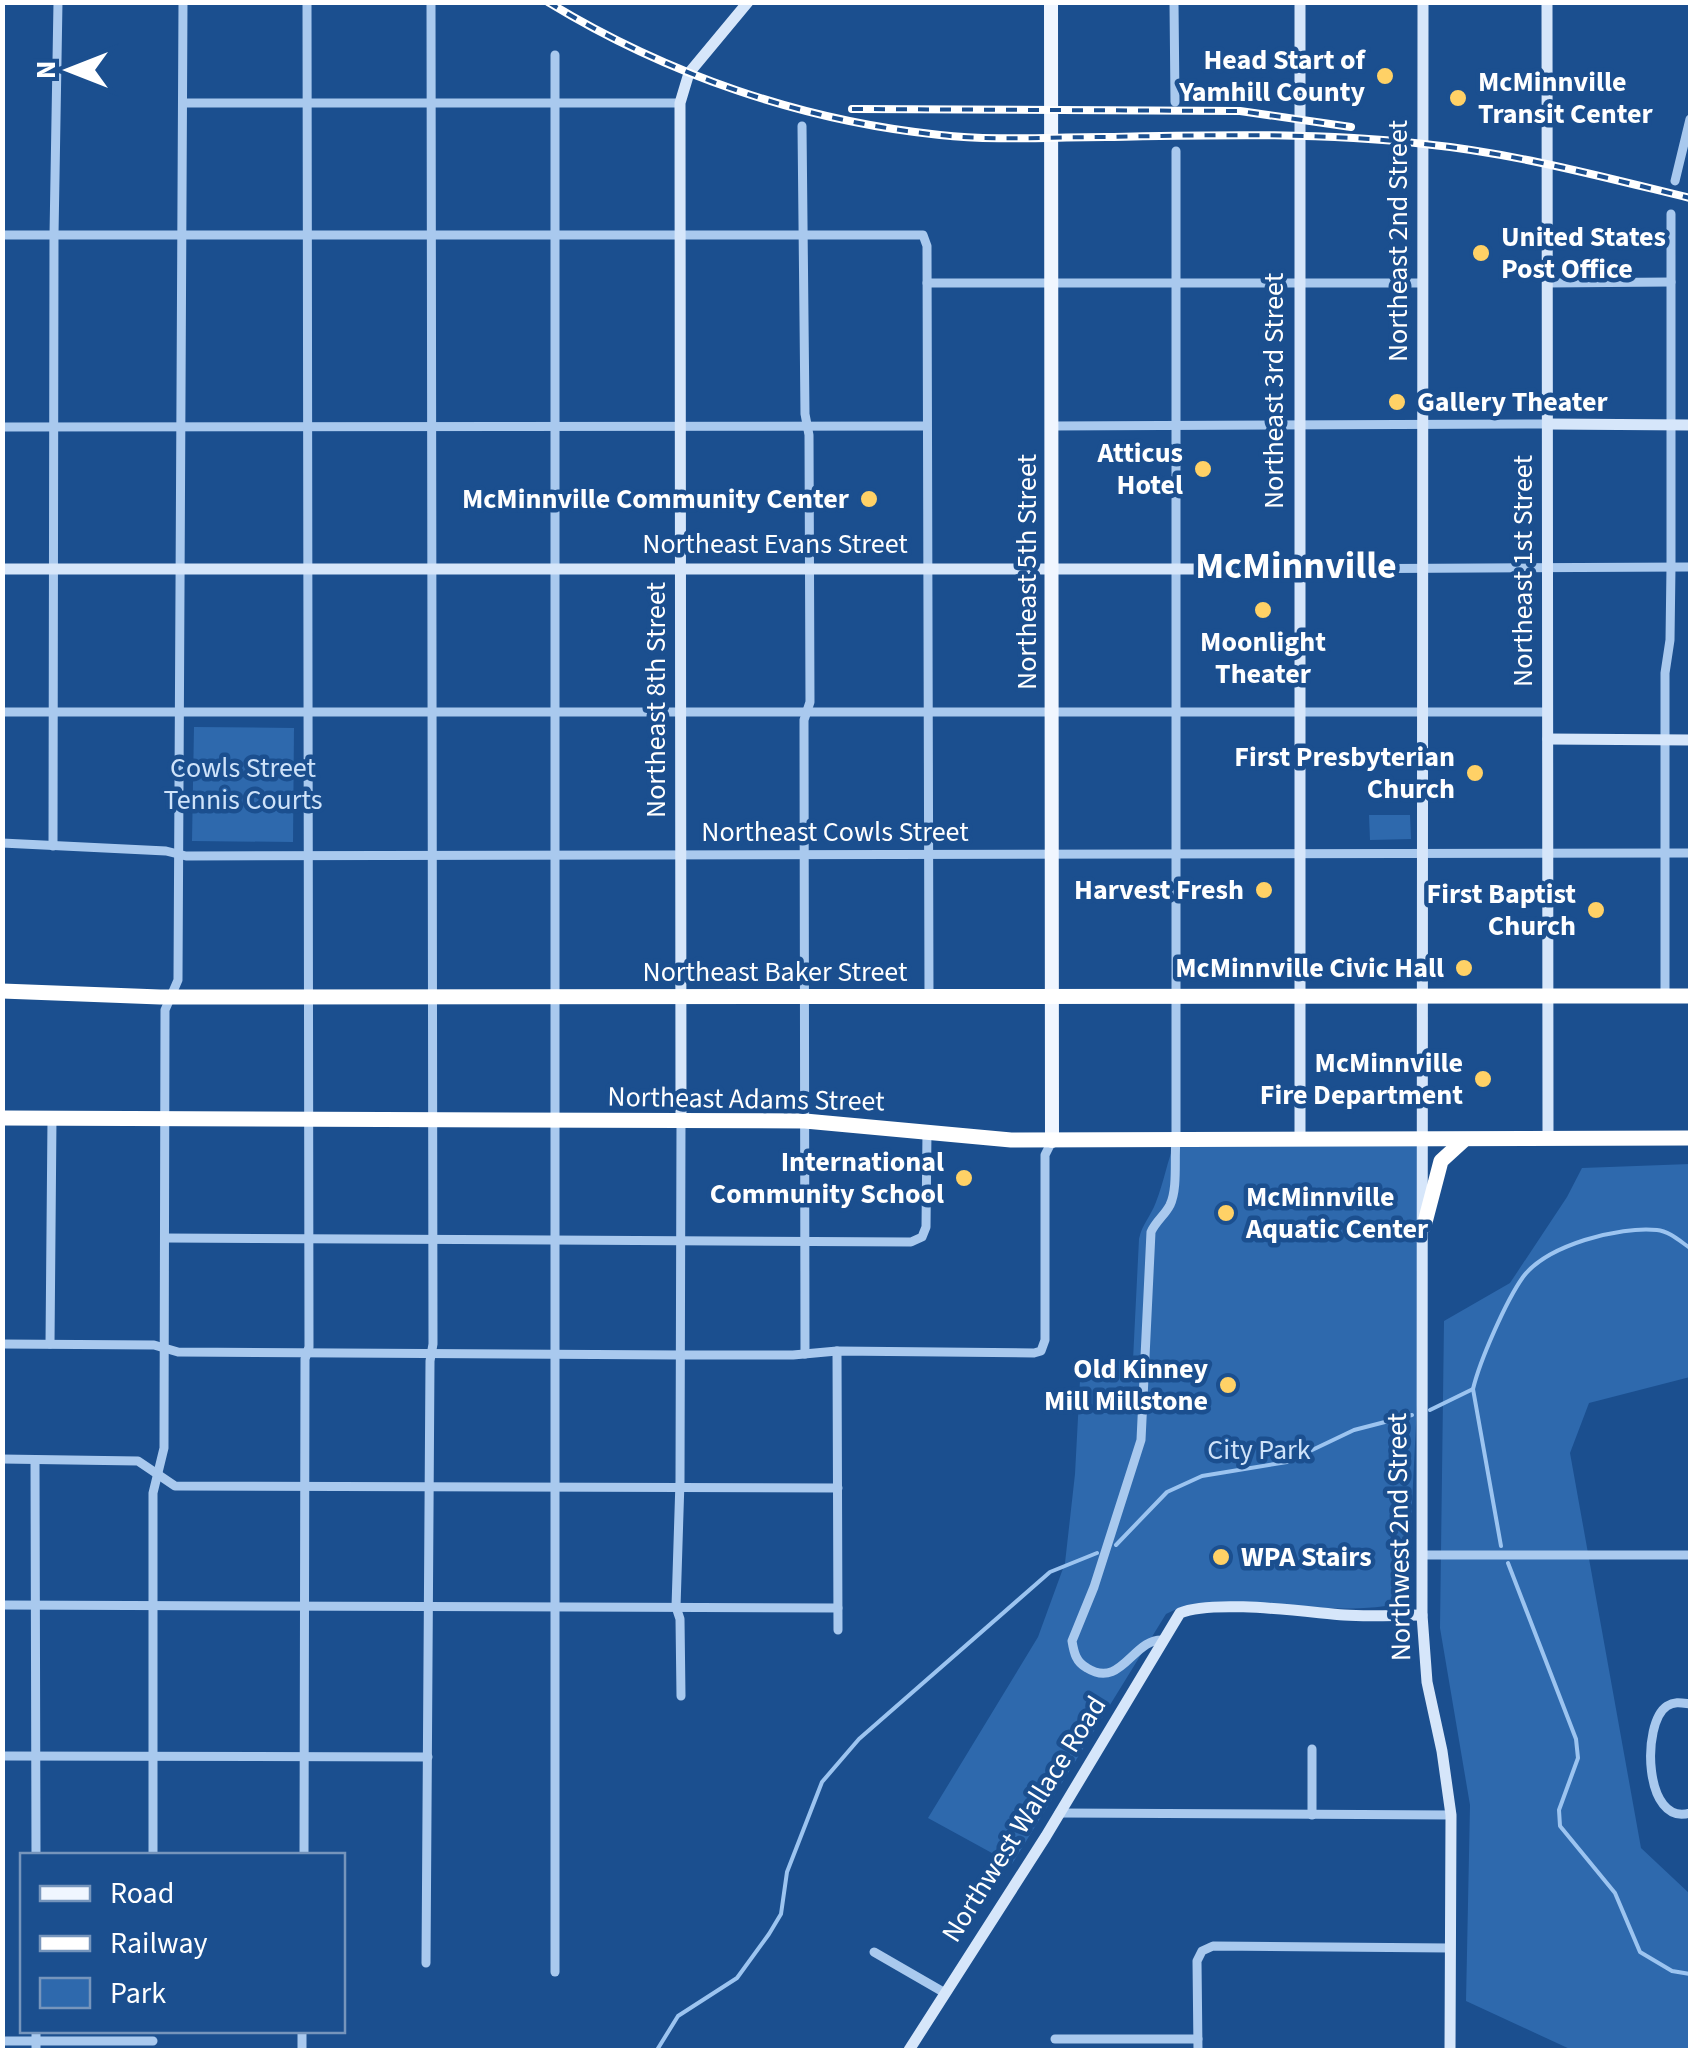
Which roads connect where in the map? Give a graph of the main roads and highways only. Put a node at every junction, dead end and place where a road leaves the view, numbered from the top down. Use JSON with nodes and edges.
{"nodes":[{"id":1,"x":1050,"y":2,"type":"edge"},
{"id":2,"x":2,"y":991,"type":"edge"},
{"id":3,"x":60,"y":996,"type":"junction"},
{"id":4,"x":1690,"y":996,"type":"edge"},
{"id":5,"x":1052,"y":998,"type":"junction"},
{"id":6,"x":2,"y":1000,"type":"edge"},
{"id":7,"x":2,"y":1118,"type":"edge"},
{"id":8,"x":1690,"y":1138,"type":"edge"},
{"id":9,"x":1464,"y":1140,"type":"junction"},
{"id":10,"x":1052,"y":1141,"type":"junction"},
{"id":11,"x":1424,"y":1226,"type":"road end"}],
"edges":[{"from":1,"to":5,"type":"main road","name":"Northeast 5th Street"},
{"from":2,"to":3,"type":"highway","name":"Northeast Baker Street"},
{"from":3,"to":5,"type":"highway","name":"Northeast Baker Street"},
{"from":3,"to":6,"type":"highway"},
{"from":4,"to":5,"type":"highway","name":"Northeast Baker Street"},
{"from":5,"to":10,"type":"main road","name":"Northeast 5th Street"},
{"from":7,"to":10,"type":"highway","name":"Northeast Adams Street"},
{"from":8,"to":9,"type":"highway","name":"Northeast Adams Street"},
{"from":9,"to":10,"type":"highway","name":"Northeast Adams Street"},
{"from":9,"to":11,"type":"highway"}]}
